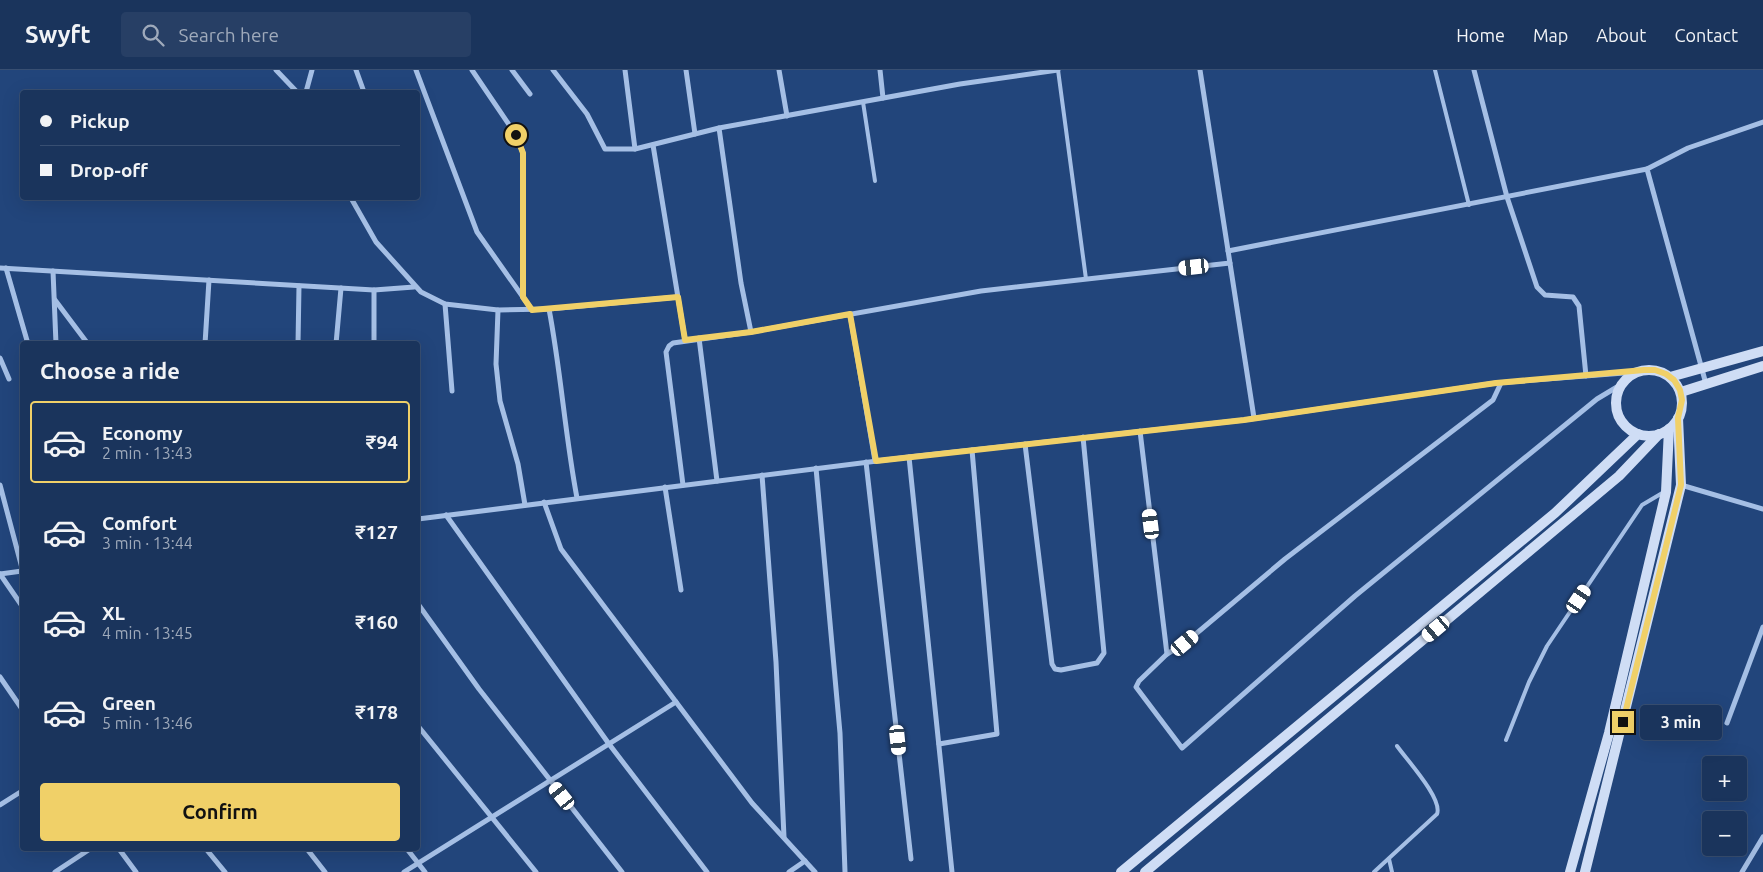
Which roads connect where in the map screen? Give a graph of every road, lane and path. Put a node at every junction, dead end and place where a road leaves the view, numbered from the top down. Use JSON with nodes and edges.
{"nodes":[{"id":1,"x":276,"y":70,"type":"edge"},
{"id":2,"x":312,"y":70,"type":"edge"},
{"id":3,"x":356,"y":70,"type":"edge"},
{"id":4,"x":416,"y":70,"type":"edge"},
{"id":5,"x":472,"y":70,"type":"edge"},
{"id":6,"x":512,"y":70,"type":"edge"},
{"id":7,"x":553,"y":70,"type":"edge"},
{"id":8,"x":625,"y":70,"type":"edge"},
{"id":9,"x":686,"y":70,"type":"edge"},
{"id":10,"x":780,"y":70,"type":"edge"},
{"id":11,"x":880,"y":70,"type":"edge"},
{"id":12,"x":1058,"y":70,"type":"edge"},
{"id":13,"x":1200,"y":70,"type":"edge"},
{"id":14,"x":1435,"y":70,"type":"edge"},
{"id":15,"x":1474,"y":70,"type":"edge"},
{"id":16,"x":1051,"y":71,"type":"edge"},
{"id":17,"x":295,"y":90,"type":"edge"},
{"id":18,"x":307,"y":90,"type":"edge"},
{"id":19,"x":363,"y":90,"type":"edge"},
{"id":20,"x":530,"y":94,"type":"dead end"},
{"id":21,"x":883,"y":98,"type":"junction"},
{"id":22,"x":863,"y":102,"type":"junction"},
{"id":23,"x":787,"y":116,"type":"junction"},
{"id":24,"x":1763,"y":122,"type":"edge"},
{"id":25,"x":719,"y":128,"type":"junction"},
{"id":26,"x":695,"y":134,"type":"junction"},
{"id":27,"x":653,"y":145,"type":"junction"},
{"id":28,"x":635,"y":150,"type":"junction"},
{"id":29,"x":1647,"y":169,"type":"junction"},
{"id":30,"x":874,"y":181,"type":"dead end"},
{"id":31,"x":1507,"y":197,"type":"junction"},
{"id":32,"x":352,"y":200,"type":"edge"},
{"id":33,"x":1470,"y":205,"type":"junction"},
{"id":34,"x":1228,"y":251,"type":"junction"},
{"id":35,"x":1230,"y":263,"type":"junction"},
{"id":36,"x":0,"y":268,"type":"edge"},
{"id":37,"x":6,"y":268,"type":"junction"},
{"id":38,"x":53,"y":271,"type":"junction"},
{"id":39,"x":1086,"y":279,"type":"junction"},
{"id":40,"x":209,"y":280,"type":"junction"},
{"id":41,"x":299,"y":286,"type":"junction"},
{"id":42,"x":414,"y":287,"type":"junction"},
{"id":43,"x":341,"y":288,"type":"junction"},
{"id":44,"x":374,"y":290,"type":"junction"},
{"id":45,"x":523,"y":297,"type":"junction"},
{"id":46,"x":678,"y":297,"type":"junction"},
{"id":47,"x":54,"y":300,"type":"junction"},
{"id":48,"x":445,"y":304,"type":"junction"},
{"id":49,"x":548,"y":309,"type":"junction"},
{"id":50,"x":498,"y":310,"type":"junction"},
{"id":51,"x":532,"y":310,"type":"junction"},
{"id":52,"x":850,"y":314,"type":"junction"},
{"id":53,"x":751,"y":332,"type":"junction"},
{"id":54,"x":699,"y":338,"type":"junction"},
{"id":55,"x":685,"y":340,"type":"junction"},
{"id":56,"x":27,"y":341,"type":"edge"},
{"id":57,"x":56,"y":341,"type":"edge"},
{"id":58,"x":86,"y":341,"type":"edge"},
{"id":59,"x":205,"y":341,"type":"edge"},
{"id":60,"x":298,"y":341,"type":"edge"},
{"id":61,"x":336,"y":341,"type":"edge"},
{"id":62,"x":374,"y":341,"type":"edge"},
{"id":63,"x":1763,"y":350,"type":"edge"},
{"id":64,"x":0,"y":358,"type":"edge"},
{"id":65,"x":1763,"y":366,"type":"edge"},
{"id":66,"x":1702,"y":370,"type":"junction"},
{"id":67,"x":1637,"y":372,"type":"junction"},
{"id":68,"x":1586,"y":376,"type":"junction"},
{"id":69,"x":1670,"y":377,"type":"junction"},
{"id":70,"x":9,"y":379,"type":"dead end"},
{"id":71,"x":1501,"y":383,"type":"junction"},
{"id":72,"x":1622,"y":384,"type":"junction"},
{"id":73,"x":1706,"y":385,"type":"junction"},
{"id":74,"x":452,"y":392,"type":"dead end"},
{"id":75,"x":1681,"y":392,"type":"junction"},
{"id":76,"x":1254,"y":418,"type":"junction"},
{"id":77,"x":1678,"y":418,"type":"junction"},
{"id":78,"x":1669,"y":429,"type":"junction"},
{"id":79,"x":1140,"y":431,"type":"junction"},
{"id":80,"x":1638,"y":434,"type":"junction"},
{"id":81,"x":1659,"y":434,"type":"junction"},
{"id":82,"x":1083,"y":437,"type":"junction"},
{"id":83,"x":1025,"y":444,"type":"junction"},
{"id":84,"x":972,"y":450,"type":"junction"},
{"id":85,"x":909,"y":457,"type":"junction"},
{"id":86,"x":876,"y":461,"type":"junction"},
{"id":87,"x":866,"y":462,"type":"junction"},
{"id":88,"x":816,"y":468,"type":"junction"},
{"id":89,"x":762,"y":475,"type":"junction"},
{"id":90,"x":717,"y":481,"type":"junction"},
{"id":91,"x":0,"y":485,"type":"edge"},
{"id":92,"x":683,"y":485,"type":"junction"},
{"id":93,"x":1681,"y":485,"type":"junction"},
{"id":94,"x":665,"y":487,"type":"junction"},
{"id":95,"x":1666,"y":492,"type":"junction"},
{"id":96,"x":577,"y":498,"type":"junction"},
{"id":97,"x":544,"y":502,"type":"junction"},
{"id":98,"x":1763,"y":502,"type":"edge"},
{"id":99,"x":525,"y":505,"type":"junction"},
{"id":100,"x":1755,"y":507,"type":"junction"},
{"id":101,"x":1763,"y":509,"type":"edge"},
{"id":102,"x":446,"y":515,"type":"junction"},
{"id":103,"x":420,"y":519,"type":"edge"},
{"id":104,"x":20,"y":561,"type":"edge"},
{"id":105,"x":20,"y":569,"type":"edge"},
{"id":106,"x":0,"y":574,"type":"edge"},
{"id":107,"x":681,"y":590,"type":"dead end"},
{"id":108,"x":20,"y":603,"type":"edge"},
{"id":109,"x":420,"y":607,"type":"edge"},
{"id":110,"x":1763,"y":627,"type":"edge"},
{"id":111,"x":1167,"y":654,"type":"junction"},
{"id":112,"x":0,"y":677,"type":"edge"},
{"id":113,"x":676,"y":702,"type":"junction"},
{"id":114,"x":20,"y":707,"type":"edge"},
{"id":115,"x":1727,"y":723,"type":"dead end"},
{"id":116,"x":420,"y":728,"type":"edge"},
{"id":117,"x":1506,"y":740,"type":"dead end"},
{"id":118,"x":609,"y":744,"type":"junction"},
{"id":119,"x":939,"y":744,"type":"junction"},
{"id":120,"x":1397,"y":746,"type":"dead end"},
{"id":121,"x":550,"y":781,"type":"junction"},
{"id":122,"x":20,"y":792,"type":"edge"},
{"id":123,"x":0,"y":805,"type":"edge"},
{"id":124,"x":493,"y":817,"type":"junction"},
{"id":125,"x":784,"y":838,"type":"junction"},
{"id":126,"x":1763,"y":838,"type":"edge"},
{"id":127,"x":87,"y":851,"type":"edge"},
{"id":128,"x":121,"y":851,"type":"edge"},
{"id":129,"x":208,"y":851,"type":"edge"},
{"id":130,"x":309,"y":851,"type":"edge"},
{"id":131,"x":409,"y":851,"type":"edge"},
{"id":132,"x":911,"y":859,"type":"dead end"},
{"id":133,"x":1389,"y":859,"type":"junction"},
{"id":134,"x":805,"y":861,"type":"junction"},
{"id":135,"x":418,"y":863,"type":"junction"},
{"id":136,"x":55,"y":872,"type":"edge"},
{"id":137,"x":136,"y":872,"type":"edge"},
{"id":138,"x":225,"y":872,"type":"edge"},
{"id":139,"x":325,"y":872,"type":"edge"},
{"id":140,"x":404,"y":872,"type":"edge"},
{"id":141,"x":425,"y":872,"type":"edge"},
{"id":142,"x":536,"y":872,"type":"edge"},
{"id":143,"x":622,"y":872,"type":"edge"},
{"id":144,"x":707,"y":872,"type":"edge"},
{"id":145,"x":789,"y":872,"type":"edge"},
{"id":146,"x":815,"y":872,"type":"edge"},
{"id":147,"x":846,"y":872,"type":"edge"},
{"id":148,"x":952,"y":872,"type":"edge"},
{"id":149,"x":1121,"y":872,"type":"edge"},
{"id":150,"x":1145,"y":872,"type":"edge"},
{"id":151,"x":1374,"y":872,"type":"edge"},
{"id":152,"x":1392,"y":872,"type":"edge"},
{"id":153,"x":1570,"y":872,"type":"edge"},
{"id":154,"x":1585,"y":872,"type":"edge"},
{"id":155,"x":1742,"y":872,"type":"edge"}],
"edges":[{"from":1,"to":17,"type":"street"},
{"from":2,"to":18,"type":"street"},
{"from":3,"to":19,"type":"street"},
{"from":4,"to":45,"type":"street"},
{"from":5,"to":45,"type":"street"},
{"from":6,"to":20,"type":"street"},
{"from":7,"to":28,"type":"street"},
{"from":8,"to":28,"type":"street"},
{"from":9,"to":26,"type":"street"},
{"from":10,"to":23,"type":"street"},
{"from":11,"to":21,"type":"street"},
{"from":12,"to":16,"type":"street"},
{"from":12,"to":39,"type":"lane"},
{"from":13,"to":34,"type":"street"},
{"from":14,"to":33,"type":"lane"},
{"from":15,"to":31,"type":"street"},
{"from":16,"to":21,"type":"street"},
{"from":21,"to":22,"type":"street"},
{"from":22,"to":23,"type":"street"},
{"from":22,"to":30,"type":"lane"},
{"from":23,"to":25,"type":"street"},
{"from":24,"to":29,"type":"street"},
{"from":25,"to":26,"type":"street"},
{"from":25,"to":53,"type":"street"},
{"from":26,"to":27,"type":"street"},
{"from":27,"to":28,"type":"street"},
{"from":27,"to":46,"type":"street"},
{"from":29,"to":31,"type":"street"},
{"from":29,"to":66,"type":"street"},
{"from":31,"to":33,"type":"street"},
{"from":31,"to":68,"type":"street"},
{"from":32,"to":42,"type":"street"},
{"from":33,"to":34,"type":"street"},
{"from":34,"to":35,"type":"street"},
{"from":35,"to":39,"type":"street"},
{"from":35,"to":76,"type":"street"},
{"from":36,"to":37,"type":"street"},
{"from":37,"to":38,"type":"street"},
{"from":37,"to":56,"type":"street"},
{"from":38,"to":40,"type":"street"},
{"from":38,"to":47,"type":"street"},
{"from":39,"to":52,"type":"street"},
{"from":40,"to":41,"type":"street"},
{"from":40,"to":59,"type":"street"},
{"from":41,"to":43,"type":"street"},
{"from":41,"to":60,"type":"street"},
{"from":42,"to":44,"type":"street"},
{"from":42,"to":48,"type":"street"},
{"from":43,"to":44,"type":"street"},
{"from":43,"to":61,"type":"street"},
{"from":44,"to":62,"type":"street"},
{"from":45,"to":51,"type":"street"},
{"from":46,"to":49,"type":"street"},
{"from":46,"to":55,"type":"street"},
{"from":47,"to":57,"type":"street"},
{"from":47,"to":58,"type":"street"},
{"from":48,"to":50,"type":"street"},
{"from":48,"to":74,"type":"street"},
{"from":49,"to":51,"type":"street"},
{"from":49,"to":96,"type":"street"},
{"from":50,"to":51,"type":"street"},
{"from":50,"to":99,"type":"street"},
{"from":52,"to":53,"type":"street"},
{"from":52,"to":86,"type":"street"},
{"from":53,"to":54,"type":"street"},
{"from":54,"to":55,"type":"street"},
{"from":54,"to":90,"type":"street"},
{"from":55,"to":92,"type":"street"},
{"from":63,"to":66,"type":"street"},
{"from":64,"to":70,"type":"street"},
{"from":65,"to":73,"type":"street"},
{"from":66,"to":69,"type":"street"},
{"from":66,"to":73,"type":"street"},
{"from":67,"to":68,"type":"street"},
{"from":67,"to":69,"type":"street"},
{"from":67,"to":72,"type":"street"},
{"from":68,"to":71,"type":"street"},
{"from":69,"to":75,"type":"street"},
{"from":71,"to":76,"type":"street"},
{"from":71,"to":111,"type":"street"},
{"from":72,"to":80,"type":"street"},
{"from":72,"to":111,"type":"street"},
{"from":73,"to":75,"type":"street"},
{"from":75,"to":77,"type":"street"},
{"from":76,"to":79,"type":"street"},
{"from":77,"to":78,"type":"street"},
{"from":77,"to":93,"type":"street"},
{"from":78,"to":81,"type":"street"},
{"from":78,"to":95,"type":"street"},
{"from":79,"to":82,"type":"street"},
{"from":79,"to":111,"type":"street"},
{"from":80,"to":81,"type":"street"},
{"from":80,"to":149,"type":"street"},
{"from":81,"to":150,"type":"street"},
{"from":82,"to":83,"type":"street"},
{"from":82,"to":83,"type":"street"},
{"from":83,"to":84,"type":"street"},
{"from":84,"to":85,"type":"street"},
{"from":84,"to":119,"type":"street"},
{"from":85,"to":86,"type":"street"},
{"from":85,"to":119,"type":"street"},
{"from":86,"to":87,"type":"street"},
{"from":87,"to":88,"type":"street"},
{"from":87,"to":132,"type":"street"},
{"from":88,"to":89,"type":"street"},
{"from":88,"to":147,"type":"street"},
{"from":89,"to":90,"type":"street"},
{"from":89,"to":125,"type":"street"},
{"from":90,"to":92,"type":"street"},
{"from":91,"to":104,"type":"street"},
{"from":92,"to":94,"type":"street"},
{"from":93,"to":100,"type":"street"},
{"from":93,"to":154,"type":"street"},
{"from":94,"to":96,"type":"street"},
{"from":94,"to":107,"type":"street"},
{"from":95,"to":117,"type":"lane"},
{"from":95,"to":153,"type":"street"},
{"from":96,"to":97,"type":"street"},
{"from":97,"to":99,"type":"street"},
{"from":97,"to":113,"type":"street"},
{"from":98,"to":100,"type":"street"},
{"from":99,"to":102,"type":"street"},
{"from":100,"to":101,"type":"street"},
{"from":102,"to":103,"type":"street"},
{"from":102,"to":118,"type":"street"},
{"from":105,"to":106,"type":"street"},
{"from":106,"to":108,"type":"street"},
{"from":109,"to":121,"type":"street"},
{"from":110,"to":115,"type":"street"},
{"from":112,"to":114,"type":"street"},
{"from":113,"to":118,"type":"street"},
{"from":113,"to":125,"type":"street"},
{"from":116,"to":124,"type":"street"},
{"from":118,"to":121,"type":"street"},
{"from":118,"to":144,"type":"street"},
{"from":119,"to":148,"type":"street"},
{"from":120,"to":133,"type":"lane"},
{"from":121,"to":124,"type":"street"},
{"from":121,"to":143,"type":"street"},
{"from":122,"to":123,"type":"street"},
{"from":124,"to":135,"type":"street"},
{"from":124,"to":142,"type":"street"},
{"from":125,"to":134,"type":"street"},
{"from":126,"to":155,"type":"street"},
{"from":127,"to":136,"type":"street"},
{"from":128,"to":137,"type":"street"},
{"from":129,"to":138,"type":"street"},
{"from":130,"to":139,"type":"street"},
{"from":131,"to":135,"type":"street"},
{"from":133,"to":151,"type":"lane"},
{"from":133,"to":152,"type":"lane"},
{"from":134,"to":145,"type":"street"},
{"from":134,"to":146,"type":"street"},
{"from":135,"to":140,"type":"street"},
{"from":135,"to":141,"type":"street"}]}
